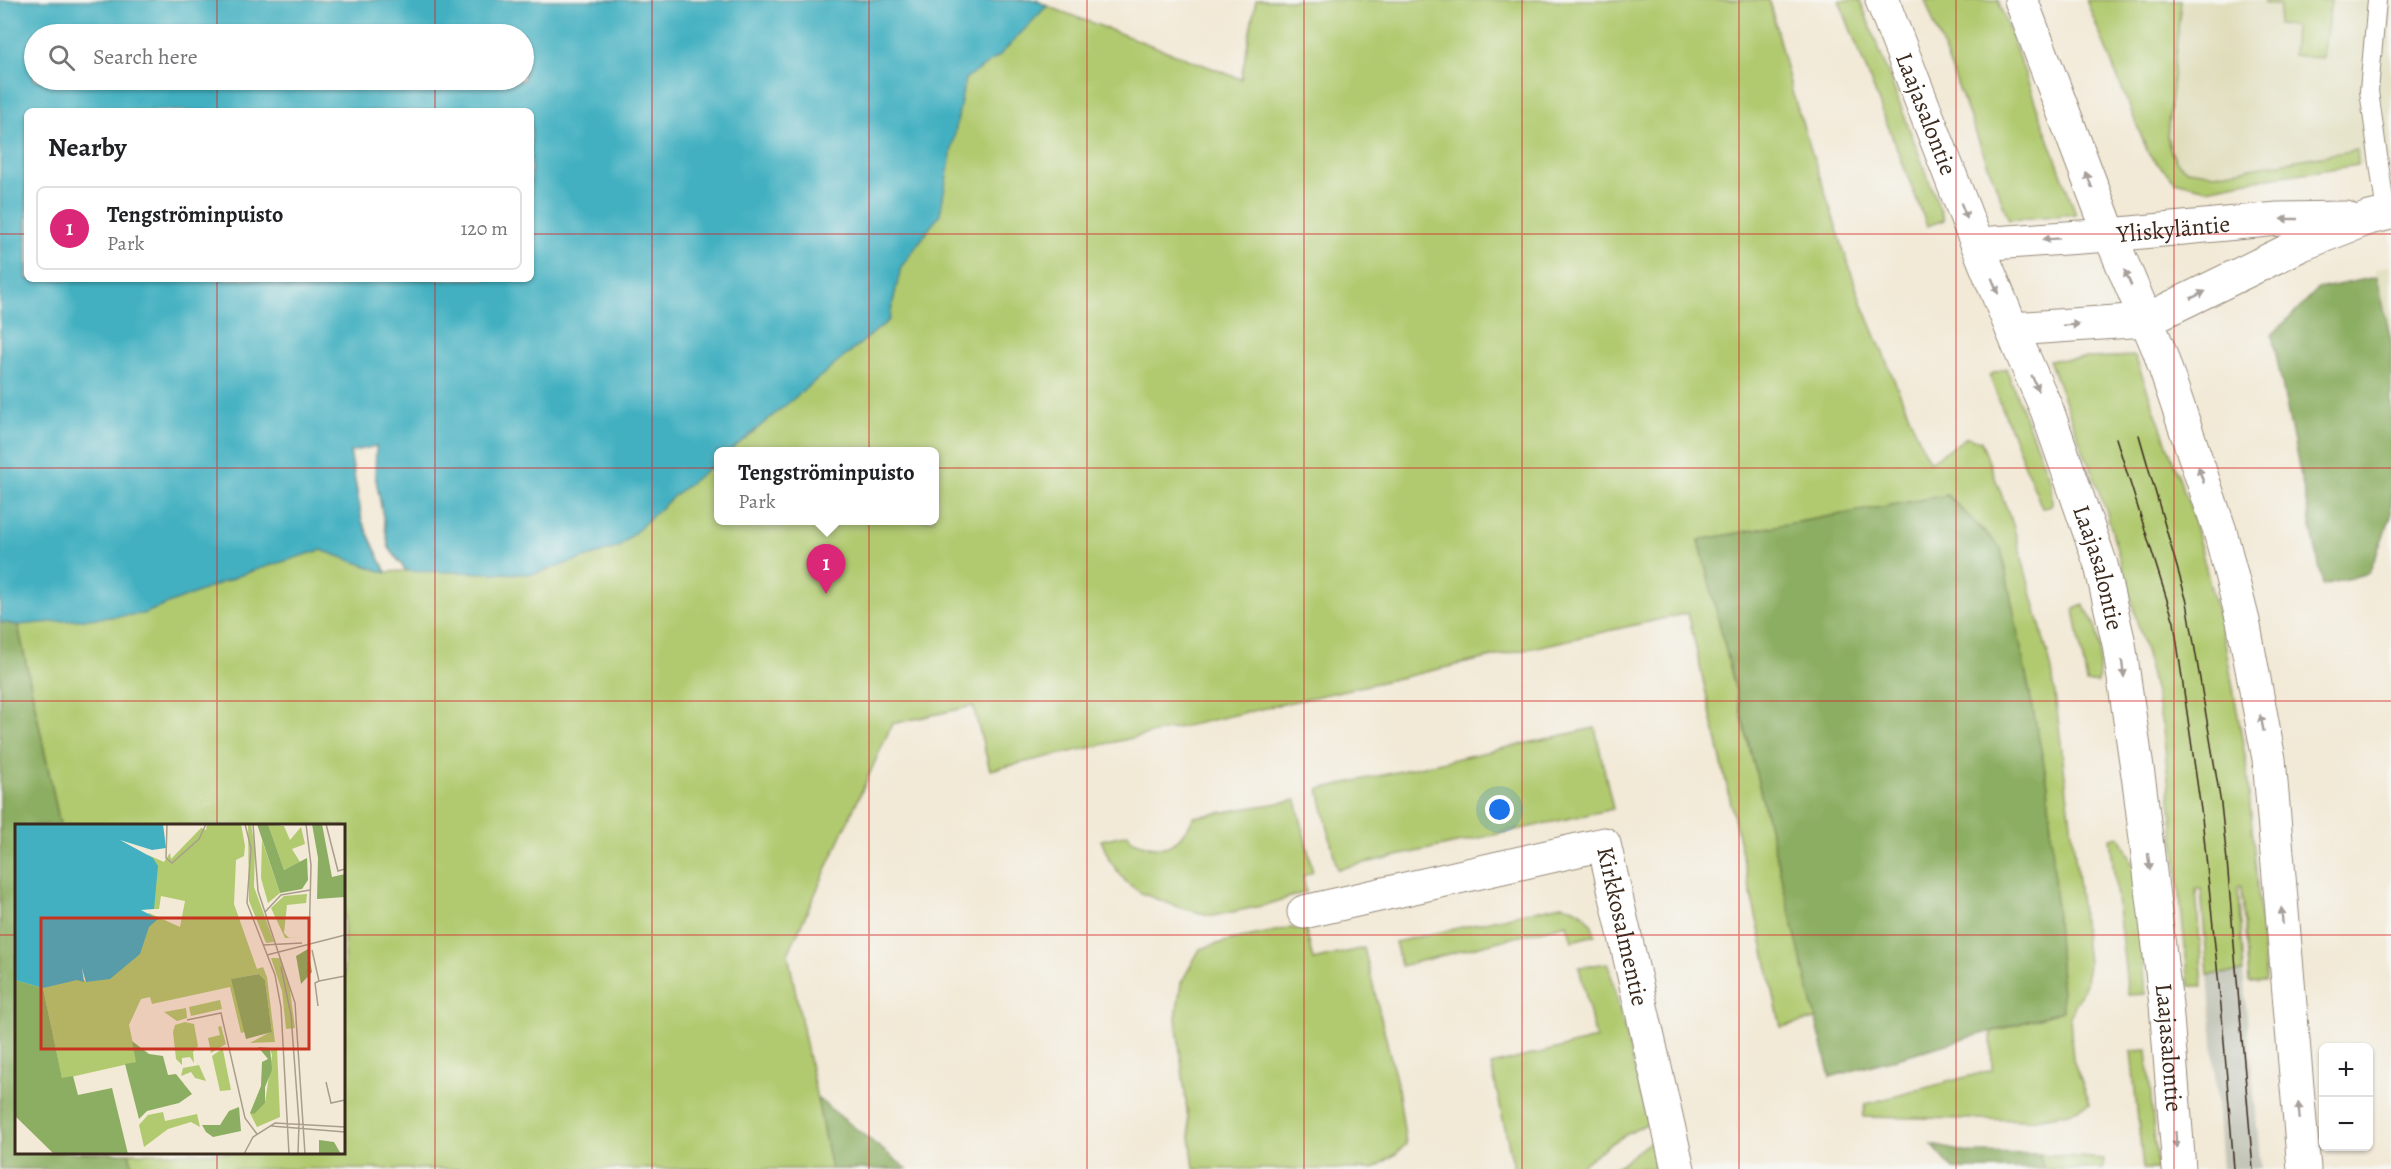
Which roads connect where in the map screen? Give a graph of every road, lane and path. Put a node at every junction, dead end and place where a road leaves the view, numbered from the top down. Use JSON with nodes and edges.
{"nodes":[{"id":1,"x":1882,"y":0,"type":"edge"},
{"id":2,"x":2021,"y":0,"type":"edge"},
{"id":3,"x":2377,"y":0,"type":"edge"},
{"id":4,"x":2382,"y":215,"type":"edge"},
{"id":5,"x":2110,"y":235,"type":"junction"},
{"id":6,"x":1978,"y":244,"type":"junction"},
{"id":7,"x":2146,"y":320,"type":"junction"},
{"id":8,"x":2012,"y":329,"type":"junction"},
{"id":9,"x":1304,"y":912,"type":"dead end"},
{"id":10,"x":1678,"y":1169,"type":"edge"},
{"id":11,"x":2179,"y":1169,"type":"edge"},
{"id":12,"x":2304,"y":1169,"type":"edge"}],
"edges":[{"from":1,"to":6,"type":"main road","name":"Laajasalontie","one_way":true},
{"from":5,"to":2,"type":"main road","one_way":true},
{"from":3,"to":4,"type":"lane"},
{"from":4,"to":5,"type":"main road","name":"Yliskyläntie","one_way":true},
{"from":7,"to":4,"type":"main road","one_way":true},
{"from":5,"to":6,"type":"main road","name":"Yliskyläntie","one_way":true},
{"from":7,"to":5,"type":"main road","one_way":true},
{"from":6,"to":8,"type":"main road","name":"Laajasalontie","one_way":true},
{"from":8,"to":7,"type":"main road","one_way":true},
{"from":12,"to":7,"type":"main road","one_way":true},
{"from":8,"to":11,"type":"main road","name":"Laajasalontie","one_way":true},
{"from":9,"to":10,"type":"main road","name":"Kirkkosalmentie"}]}
